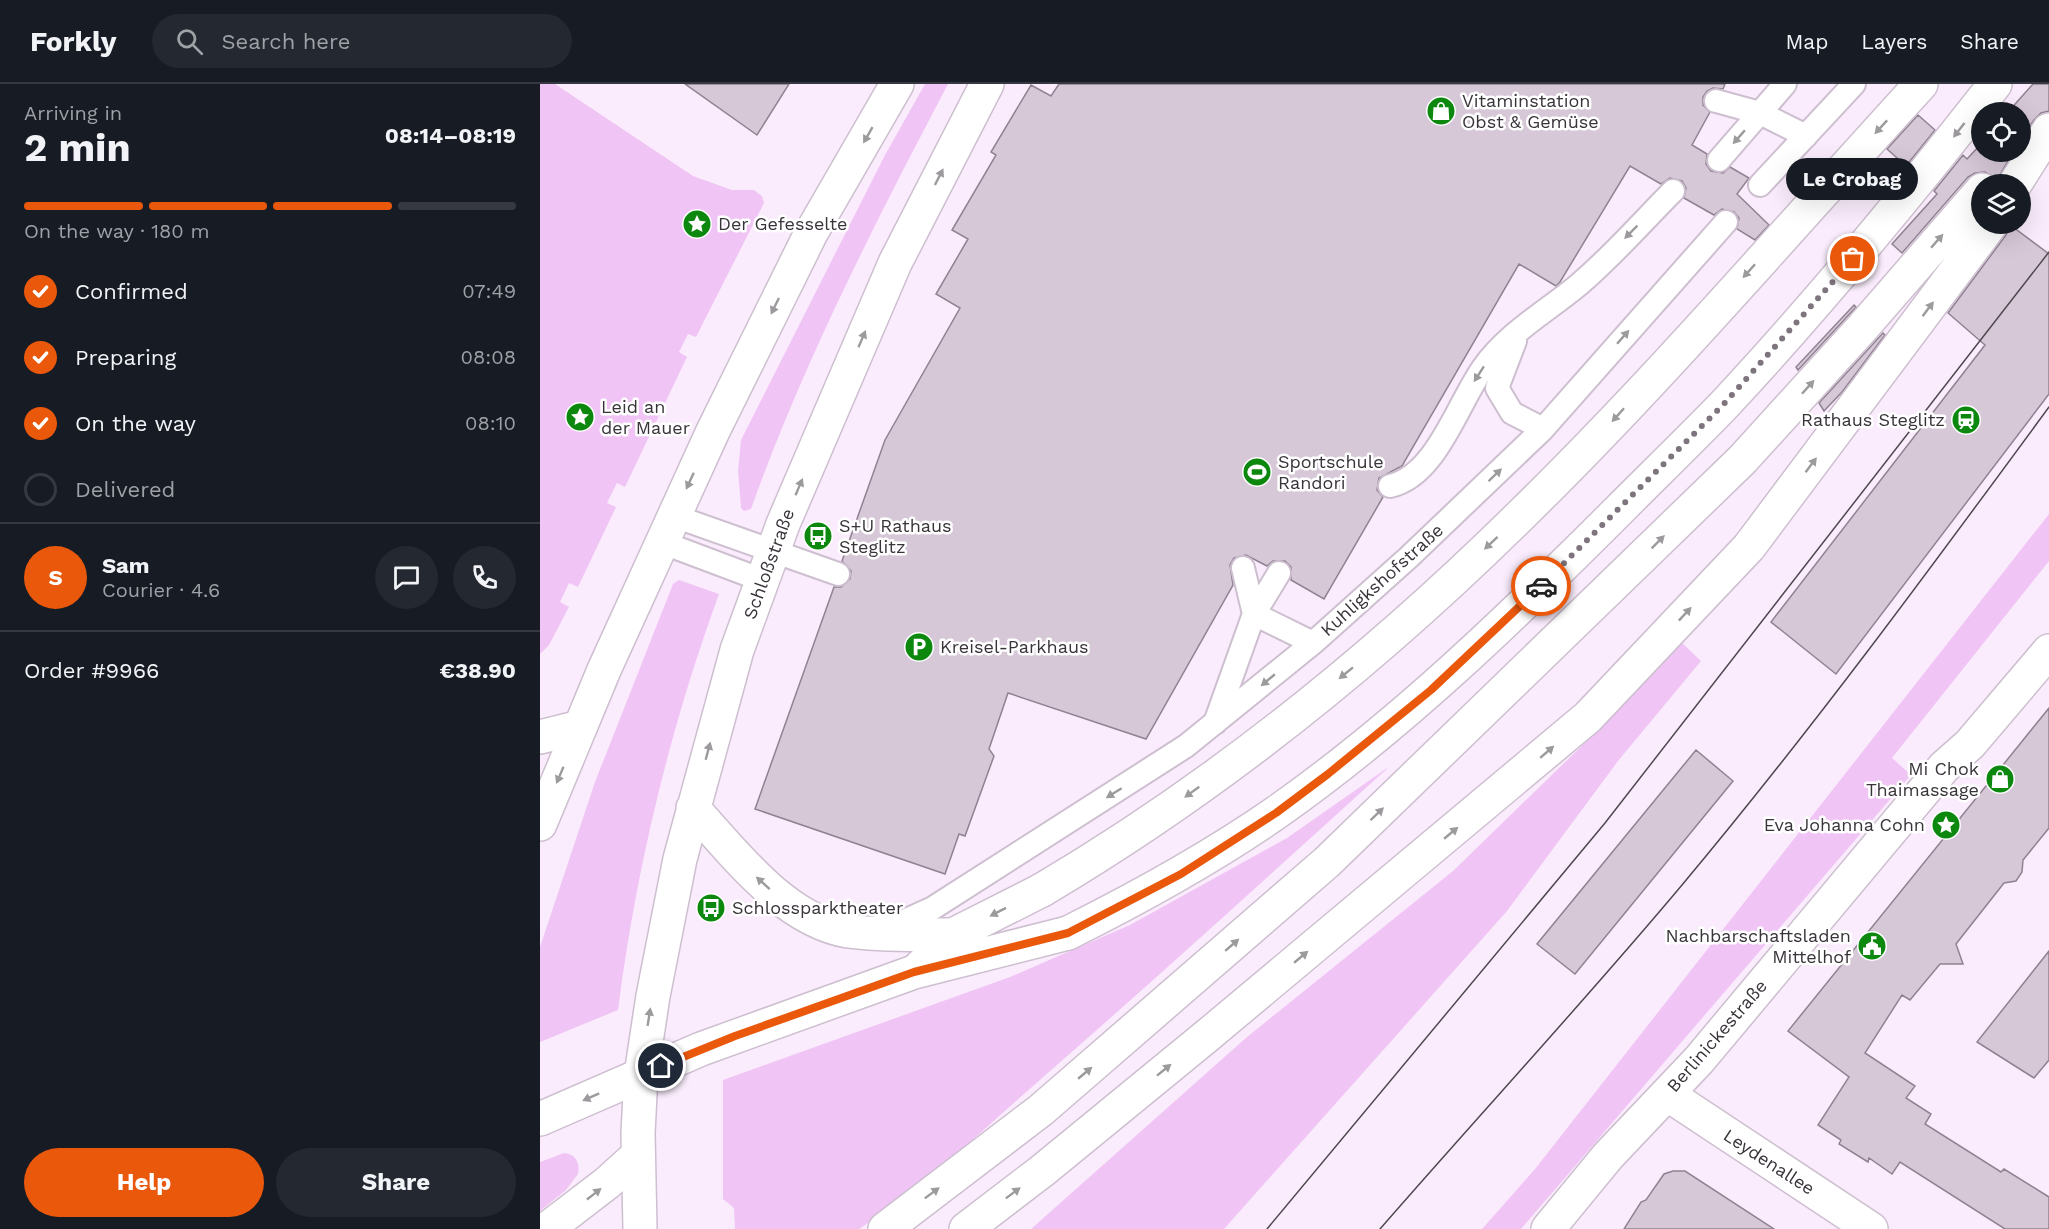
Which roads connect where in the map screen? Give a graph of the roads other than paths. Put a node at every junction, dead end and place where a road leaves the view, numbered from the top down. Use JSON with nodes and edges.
{"nodes":[{"id":1,"x":897,"y":84,"type":"edge"},
{"id":2,"x":987,"y":84,"type":"edge"},
{"id":3,"x":1785,"y":84,"type":"edge"},
{"id":4,"x":1854,"y":84,"type":"edge"},
{"id":5,"x":1921,"y":84,"type":"edge"},
{"id":6,"x":1995,"y":84,"type":"edge"},
{"id":7,"x":1716,"y":101,"type":"dead end"},
{"id":8,"x":2049,"y":112,"type":"edge"},
{"id":9,"x":1760,"y":113,"type":"junction"},
{"id":10,"x":2049,"y":130,"type":"edge"},
{"id":11,"x":2031,"y":132,"type":"edge"},
{"id":12,"x":1806,"y":136,"type":"junction"},
{"id":13,"x":1719,"y":160,"type":"dead end"},
{"id":14,"x":2006,"y":162,"type":"edge"},
{"id":15,"x":1995,"y":174,"type":"edge"},
{"id":16,"x":2021,"y":174,"type":"edge"},
{"id":17,"x":1760,"y":185,"type":"dead end"},
{"id":18,"x":1673,"y":191,"type":"dead end"},
{"id":19,"x":1971,"y":203,"type":"edge"},
{"id":20,"x":1726,"y":222,"type":"dead end"},
{"id":21,"x":1984,"y":234,"type":"edge"},
{"id":22,"x":1518,"y":331,"type":"junction"},
{"id":23,"x":1543,"y":429,"type":"junction"},
{"id":24,"x":1390,"y":486,"type":"dead end"},
{"id":25,"x":668,"y":529,"type":"junction"},
{"id":26,"x":767,"y":567,"type":"junction"},
{"id":27,"x":1243,"y":568,"type":"dead end"},
{"id":28,"x":1279,"y":573,"type":"dead end"},
{"id":29,"x":838,"y":574,"type":"dead end"},
{"id":30,"x":1254,"y":614,"type":"junction"},
{"id":31,"x":1313,"y":643,"type":"junction"},
{"id":32,"x":2049,"y":651,"type":"edge"},
{"id":33,"x":1215,"y":724,"type":"junction"},
{"id":34,"x":580,"y":727,"type":"junction"},
{"id":35,"x":540,"y":737,"type":"edge"},
{"id":36,"x":693,"y":808,"type":"junction"},
{"id":37,"x":540,"y":824,"type":"edge"},
{"id":38,"x":970,"y":887,"type":"junction"},
{"id":39,"x":847,"y":931,"type":"junction"},
{"id":40,"x":953,"y":935,"type":"junction"},
{"id":41,"x":914,"y":972,"type":"junction"},
{"id":42,"x":641,"y":1075,"type":"junction"},
{"id":43,"x":1667,"y":1094,"type":"junction"},
{"id":44,"x":540,"y":1119,"type":"edge"},
{"id":45,"x":638,"y":1155,"type":"junction"},
{"id":46,"x":547,"y":1229,"type":"edge"},
{"id":47,"x":640,"y":1229,"type":"edge"},
{"id":48,"x":885,"y":1229,"type":"edge"},
{"id":49,"x":966,"y":1229,"type":"edge"},
{"id":50,"x":1548,"y":1229,"type":"edge"},
{"id":51,"x":1871,"y":1229,"type":"edge"}],
"edges":[{"from":1,"to":25,"type":"main road","one_way":true},
{"from":26,"to":2,"type":"main road","name":"Schloßstraße","one_way":true},
{"from":3,"to":9,"type":"lane"},
{"from":4,"to":12,"type":"lane"},
{"from":5,"to":40,"type":"main road","one_way":true},
{"from":6,"to":41,"type":"main road","one_way":true},
{"from":7,"to":9,"type":"lane"},
{"from":8,"to":11,"type":"main road"},
{"from":9,"to":12,"type":"lane"},
{"from":9,"to":13,"type":"lane","one_way":true},
{"from":10,"to":16,"type":"main road"},
{"from":12,"to":17,"type":"lane"},
{"from":14,"to":15,"type":"main road"},
{"from":18,"to":22,"type":"lane","one_way":true},
{"from":48,"to":19,"type":"main road","one_way":true},
{"from":23,"to":20,"type":"lane","name":"Kuhligkshofstraße","one_way":true},
{"from":49,"to":21,"type":"main road","one_way":true},
{"from":22,"to":23,"type":"lane"},
{"from":22,"to":24,"type":"lane","one_way":true},
{"from":31,"to":23,"type":"lane","name":"Kuhligkshofstraße","one_way":true},
{"from":25,"to":26,"type":"lane"},
{"from":25,"to":34,"type":"main road"},
{"from":26,"to":29,"type":"lane"},
{"from":36,"to":26,"type":"main road","name":"Schloßstraße","one_way":true},
{"from":27,"to":30,"type":"lane"},
{"from":28,"to":30,"type":"lane"},
{"from":30,"to":31,"type":"lane"},
{"from":30,"to":33,"type":"lane"},
{"from":31,"to":33,"type":"lane","name":"Kuhligkshofstraße","one_way":true},
{"from":32,"to":43,"type":"main road","name":"Berlinickestraße"},
{"from":33,"to":38,"type":"lane","name":"Kuhligkshofstraße","one_way":true},
{"from":34,"to":35,"type":"main road"},
{"from":34,"to":37,"type":"main road","one_way":true},
{"from":39,"to":36,"type":"main road","one_way":true},
{"from":42,"to":36,"type":"main road","name":"Schloßstraße","one_way":true},
{"from":38,"to":39,"type":"lane","name":"Kuhligkshofstraße"},
{"from":38,"to":40,"type":"lane"},
{"from":39,"to":40,"type":"main road"},
{"from":40,"to":41,"type":"main road"},
{"from":41,"to":42,"type":"main road"},
{"from":42,"to":44,"type":"main road","one_way":true},
{"from":42,"to":45,"type":"main road","name":"Schloßstraße"},
{"from":43,"to":50,"type":"main road","name":"Berlinickestraße"},
{"from":43,"to":51,"type":"main road","name":"Leydenallee"},
{"from":46,"to":45,"type":"main road","one_way":true},
{"from":45,"to":47,"type":"main road","name":"Schloßstraße"}]}
